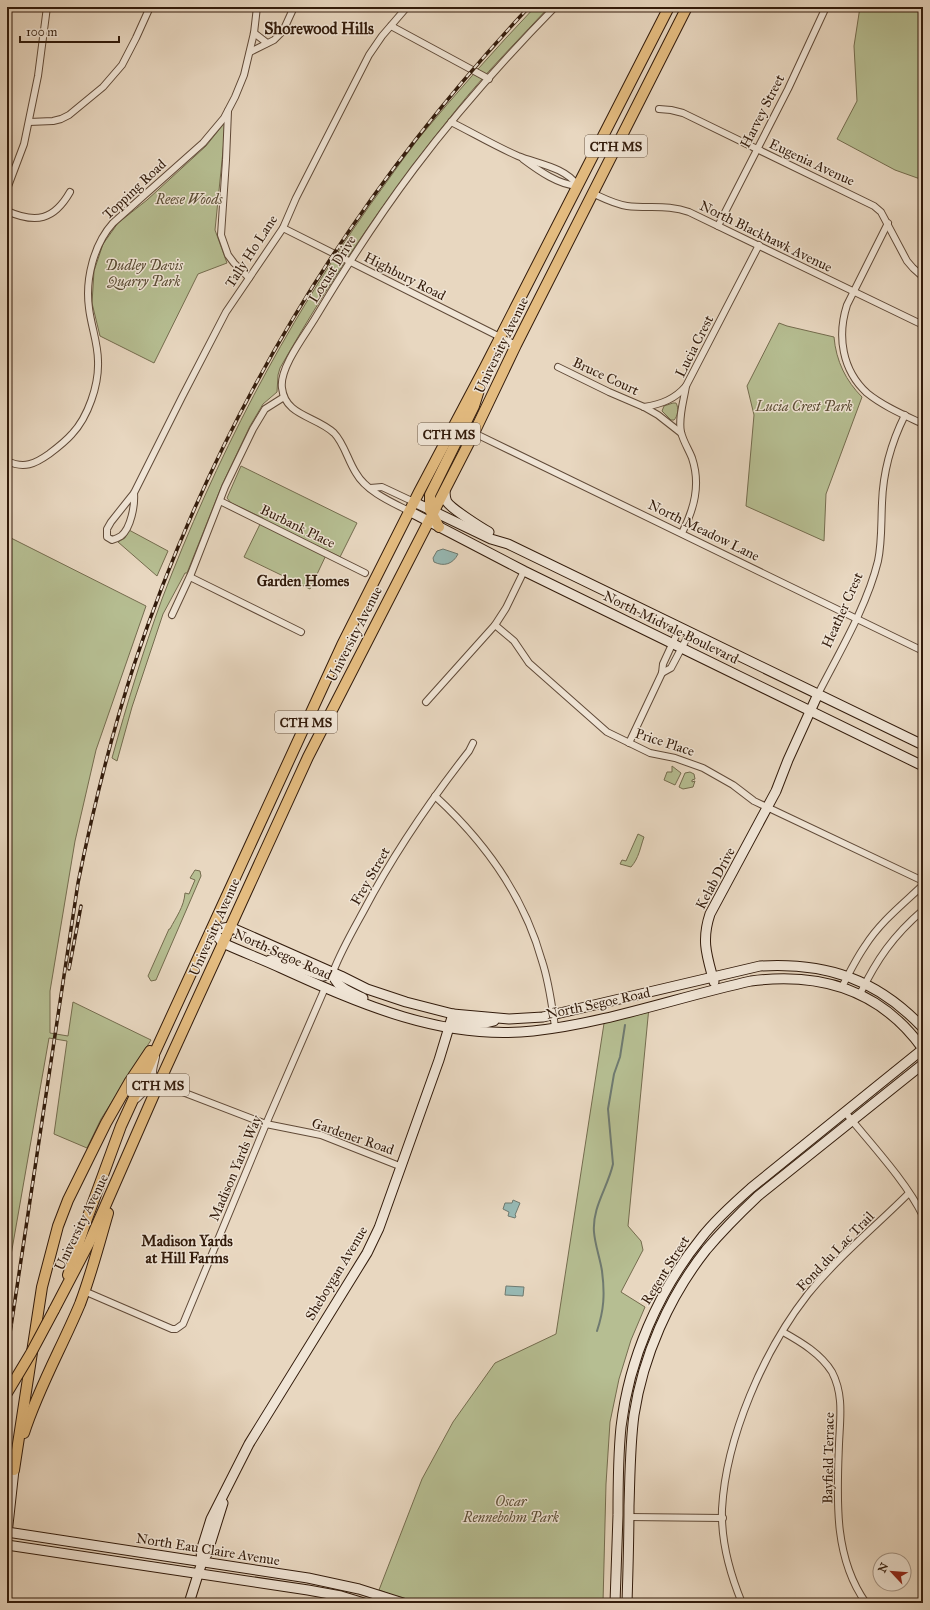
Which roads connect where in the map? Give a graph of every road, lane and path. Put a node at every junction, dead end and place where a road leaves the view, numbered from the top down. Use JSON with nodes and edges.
{"nodes":[{"id":1,"x":47,"y":7,"type":"edge"},
{"id":2,"x":150,"y":7,"type":"edge"},
{"id":3,"x":257,"y":7,"type":"edge"},
{"id":4,"x":294,"y":7,"type":"edge"},
{"id":5,"x":407,"y":7,"type":"edge"},
{"id":6,"x":555,"y":7,"type":"edge"},
{"id":7,"x":669,"y":7,"type":"edge"},
{"id":8,"x":687,"y":7,"type":"edge"},
{"id":9,"x":826,"y":7,"type":"edge"},
{"id":10,"x":391,"y":26,"type":"junction"},
{"id":11,"x":254,"y":33,"type":"junction"},
{"id":12,"x":267,"y":43,"type":"junction"},
{"id":13,"x":250,"y":52,"type":"junction"},
{"id":14,"x":489,"y":78,"type":"junction"},
{"id":15,"x":659,"y":109,"type":"dead end"},
{"id":16,"x":228,"y":111,"type":"junction"},
{"id":17,"x":29,"y":122,"type":"junction"},
{"id":18,"x":451,"y":122,"type":"junction"},
{"id":19,"x":756,"y":149,"type":"junction"},
{"id":20,"x":595,"y":153,"type":"junction"},
{"id":21,"x":578,"y":186,"type":"junction"},
{"id":22,"x":7,"y":189,"type":"edge"},
{"id":23,"x":70,"y":192,"type":"dead end"},
{"id":24,"x":592,"y":193,"type":"junction"},
{"id":25,"x":7,"y":211,"type":"edge"},
{"id":26,"x":578,"y":221,"type":"junction"},
{"id":27,"x":888,"y":224,"type":"junction"},
{"id":28,"x":718,"y":226,"type":"junction"},
{"id":29,"x":283,"y":228,"type":"junction"},
{"id":30,"x":759,"y":245,"type":"junction"},
{"id":31,"x":349,"y":262,"type":"junction"},
{"id":32,"x":923,"y":277,"type":"edge"},
{"id":33,"x":249,"y":278,"type":"junction"},
{"id":34,"x":853,"y":291,"type":"junction"},
{"id":35,"x":923,"y":325,"type":"edge"},
{"id":36,"x":500,"y":338,"type":"junction"},
{"id":37,"x":516,"y":345,"type":"junction"},
{"id":38,"x":485,"y":367,"type":"junction"},
{"id":39,"x":558,"y":367,"type":"dead end"},
{"id":40,"x":686,"y":386,"type":"junction"},
{"id":41,"x":284,"y":396,"type":"junction"},
{"id":42,"x":644,"y":407,"type":"junction"},
{"id":43,"x":905,"y":415,"type":"junction"},
{"id":44,"x":923,"y":424,"type":"edge"},
{"id":45,"x":474,"y":433,"type":"junction"},
{"id":46,"x":681,"y":433,"type":"junction"},
{"id":47,"x":7,"y":461,"type":"edge"},
{"id":48,"x":370,"y":488,"type":"junction"},
{"id":49,"x":445,"y":490,"type":"junction"},
{"id":50,"x":134,"y":493,"type":"junction"},
{"id":51,"x":220,"y":501,"type":"junction"},
{"id":52,"x":414,"y":502,"type":"junction"},
{"id":53,"x":409,"y":511,"type":"junction"},
{"id":54,"x":431,"y":515,"type":"junction"},
{"id":55,"x":439,"y":527,"type":"joint"},
{"id":56,"x":682,"y":533,"type":"junction"},
{"id":57,"x":508,"y":544,"type":"junction"},
{"id":58,"x":524,"y":571,"type":"junction"},
{"id":59,"x":365,"y":573,"type":"dead end"},
{"id":60,"x":190,"y":577,"type":"junction"},
{"id":61,"x":172,"y":615,"type":"dead end"},
{"id":62,"x":856,"y":618,"type":"junction"},
{"id":63,"x":495,"y":625,"type":"junction"},
{"id":64,"x":680,"y":627,"type":"junction"},
{"id":65,"x":301,"y":632,"type":"dead end"},
{"id":66,"x":690,"y":632,"type":"junction"},
{"id":67,"x":672,"y":643,"type":"junction"},
{"id":68,"x":682,"y":648,"type":"junction"},
{"id":69,"x":923,"y":650,"type":"edge"},
{"id":70,"x":662,"y":673,"type":"junction"},
{"id":71,"x":818,"y":694,"type":"junction"},
{"id":72,"x":426,"y":702,"type":"dead end"},
{"id":73,"x":810,"y":711,"type":"junction"},
{"id":74,"x":473,"y":743,"type":"dead end"},
{"id":75,"x":629,"y":743,"type":"junction"},
{"id":76,"x":923,"y":745,"type":"edge"},
{"id":77,"x":923,"y":766,"type":"edge"},
{"id":78,"x":435,"y":796,"type":"junction"},
{"id":79,"x":768,"y":807,"type":"junction"},
{"id":80,"x":923,"y":881,"type":"edge"},
{"id":81,"x":923,"y":885,"type":"edge"},
{"id":82,"x":923,"y":910,"type":"edge"},
{"id":83,"x":230,"y":926,"type":"junction"},
{"id":84,"x":212,"y":930,"type":"junction"},
{"id":85,"x":223,"y":943,"type":"junction"},
{"id":86,"x":261,"y":959,"type":"junction"},
{"id":87,"x":195,"y":966,"type":"junction"},
{"id":88,"x":333,"y":972,"type":"junction"},
{"id":89,"x":848,"y":976,"type":"junction"},
{"id":90,"x":713,"y":978,"type":"junction"},
{"id":91,"x":865,"y":984,"type":"junction"},
{"id":92,"x":842,"y":987,"type":"junction"},
{"id":93,"x":325,"y":988,"type":"junction"},
{"id":94,"x":716,"y":989,"type":"junction"},
{"id":95,"x":860,"y":994,"type":"junction"},
{"id":96,"x":390,"y":1012,"type":"junction"},
{"id":97,"x":452,"y":1014,"type":"junction"},
{"id":98,"x":554,"y":1015,"type":"junction"},
{"id":99,"x":500,"y":1018,"type":"junction"},
{"id":100,"x":556,"y":1027,"type":"junction"},
{"id":101,"x":923,"y":1028,"type":"edge"},
{"id":102,"x":449,"y":1029,"type":"junction"},
{"id":103,"x":158,"y":1048,"type":"junction"},
{"id":104,"x":923,"y":1049,"type":"edge"},
{"id":105,"x":923,"y":1064,"type":"edge"},
{"id":106,"x":159,"y":1083,"type":"junction"},
{"id":107,"x":128,"y":1111,"type":"junction"},
{"id":108,"x":845,"y":1112,"type":"junction"},
{"id":109,"x":852,"y":1121,"type":"junction"},
{"id":110,"x":266,"y":1124,"type":"junction"},
{"id":111,"x":402,"y":1167,"type":"junction"},
{"id":112,"x":117,"y":1181,"type":"junction"},
{"id":113,"x":909,"y":1193,"type":"junction"},
{"id":114,"x":923,"y":1216,"type":"edge"},
{"id":115,"x":67,"y":1283,"type":"junction"},
{"id":116,"x":84,"y":1291,"type":"junction"},
{"id":117,"x":783,"y":1332,"type":"junction"},
{"id":118,"x":7,"y":1393,"type":"edge"},
{"id":119,"x":14,"y":1470,"type":"junction"},
{"id":120,"x":618,"y":1516,"type":"junction"},
{"id":121,"x":629,"y":1516,"type":"junction"},
{"id":122,"x":723,"y":1518,"type":"junction"},
{"id":123,"x":7,"y":1533,"type":"edge"},
{"id":124,"x":7,"y":1545,"type":"edge"},
{"id":125,"x":202,"y":1562,"type":"junction"},
{"id":126,"x":198,"y":1573,"type":"junction"},
{"id":127,"x":189,"y":1603,"type":"edge"},
{"id":128,"x":364,"y":1603,"type":"edge"},
{"id":129,"x":403,"y":1603,"type":"edge"},
{"id":130,"x":615,"y":1603,"type":"edge"},
{"id":131,"x":627,"y":1603,"type":"edge"},
{"id":132,"x":742,"y":1603,"type":"edge"},
{"id":133,"x":866,"y":1603,"type":"edge"}],
"edges":[{"from":1,"to":17,"type":"street"},
{"from":2,"to":17,"type":"street"},
{"from":3,"to":11,"type":"street"},
{"from":4,"to":12,"type":"street"},
{"from":5,"to":10,"type":"street","name":"Tally Ho Lane"},
{"from":6,"to":14,"type":"street","name":"Locust Drive"},
{"from":7,"to":20,"type":"main road","name":"University Avenue","number":"CTH MS"},
{"from":8,"to":24,"type":"main road","name":"University Avenue","number":"CTH MS"},
{"from":9,"to":19,"type":"street","name":"Harvey Street"},
{"from":10,"to":14,"type":"street"},
{"from":10,"to":29,"type":"street","name":"Tally Ho Lane"},
{"from":11,"to":12,"type":"street"},
{"from":11,"to":13,"type":"street"},
{"from":12,"to":13,"type":"street"},
{"from":13,"to":16,"type":"street"},
{"from":14,"to":18,"type":"street","name":"Locust Drive"},
{"from":15,"to":19,"type":"street","name":"Eugenia Avenue"},
{"from":16,"to":33,"type":"street"},
{"from":16,"to":47,"type":"street","name":"Topping Road"},
{"from":17,"to":22,"type":"street"},
{"from":18,"to":21,"type":"street"},
{"from":18,"to":31,"type":"street","name":"Locust Drive"},
{"from":19,"to":27,"type":"street","name":"Eugenia Avenue"},
{"from":19,"to":28,"type":"street","name":"Harvey Street"},
{"from":20,"to":21,"type":"main road","name":"University Avenue","number":"CTH MS"},
{"from":20,"to":24,"type":"main road"},
{"from":21,"to":26,"type":"main road"},
{"from":21,"to":36,"type":"main road","name":"University Avenue","number":"CTH MS"},
{"from":23,"to":25,"type":"street"},
{"from":24,"to":26,"type":"main road","name":"University Avenue","number":"CTH MS"},
{"from":24,"to":28,"type":"street","name":"North Blackhawk Avenue"},
{"from":26,"to":37,"type":"main road","name":"University Avenue","number":"CTH MS"},
{"from":27,"to":32,"type":"street","name":"Eugenia Avenue"},
{"from":27,"to":34,"type":"street"},
{"from":28,"to":30,"type":"street","name":"North Blackhawk Avenue"},
{"from":29,"to":31,"type":"street","name":"Highbury Road"},
{"from":29,"to":33,"type":"street","name":"Tally Ho Lane"},
{"from":30,"to":34,"type":"street","name":"North Blackhawk Avenue"},
{"from":30,"to":40,"type":"street","name":"Lucia Crest"},
{"from":31,"to":36,"type":"street","name":"Highbury Road"},
{"from":31,"to":41,"type":"street","name":"Locust Drive"},
{"from":33,"to":50,"type":"street","name":"Tally Ho Lane"},
{"from":34,"to":35,"type":"street","name":"North Blackhawk Avenue"},
{"from":34,"to":43,"type":"street"},
{"from":36,"to":37,"type":"street","name":"Highbury Road"},
{"from":36,"to":38,"type":"main road","name":"University Avenue","number":"CTH MS"},
{"from":37,"to":45,"type":"main road","name":"University Avenue","number":"CTH MS"},
{"from":38,"to":52,"type":"main road","name":"University Avenue","number":"CTH MS"},
{"from":38,"to":54,"type":"main road"},
{"from":39,"to":42,"type":"street","name":"Bruce Court"},
{"from":40,"to":42,"type":"street","name":"Bruce Court"},
{"from":40,"to":46,"type":"street","name":"Lucia Crest"},
{"from":41,"to":48,"type":"street"},
{"from":41,"to":51,"type":"street"},
{"from":42,"to":46,"type":"street","name":"Bruce Court"},
{"from":43,"to":44,"type":"street"},
{"from":43,"to":62,"type":"street","name":"Heather Crest"},
{"from":45,"to":49,"type":"main road","name":"University Avenue","number":"CTH MS"},
{"from":45,"to":56,"type":"street","name":"North Meadow Lane"},
{"from":46,"to":56,"type":"street","name":"Lucia Crest"},
{"from":48,"to":52,"type":"street"},
{"from":48,"to":53,"type":"street"},
{"from":49,"to":54,"type":"main road","name":"University Avenue","number":"CTH MS"},
{"from":49,"to":57,"type":"street"},
{"from":50,"to":50,"type":"street","name":"Tally Ho Lane"},
{"from":51,"to":59,"type":"street","name":"Burbank Place"},
{"from":51,"to":60,"type":"street"},
{"from":52,"to":53,"type":"main road","name":"University Avenue","number":"CTH MS"},
{"from":52,"to":54,"type":"street","name":"North Midvale Boulevard"},
{"from":53,"to":54,"type":"street","name":"North Midvale Boulevard"},
{"from":53,"to":84,"type":"main road","name":"University Avenue","number":"CTH MS"},
{"from":54,"to":55,"type":"main road"},
{"from":54,"to":57,"type":"street","name":"North Midvale Boulevard"},
{"from":54,"to":83,"type":"main road","name":"University Avenue","number":"CTH MS"},
{"from":55,"to":58,"type":"street","name":"North Midvale Boulevard"},
{"from":56,"to":62,"type":"street","name":"North Meadow Lane"},
{"from":57,"to":64,"type":"street","name":"North Midvale Boulevard"},
{"from":58,"to":63,"type":"street"},
{"from":58,"to":67,"type":"street","name":"North Midvale Boulevard"},
{"from":60,"to":61,"type":"street"},
{"from":60,"to":65,"type":"street"},
{"from":62,"to":69,"type":"street","name":"North Meadow Lane"},
{"from":62,"to":71,"type":"street","name":"Heather Crest"},
{"from":63,"to":72,"type":"street"},
{"from":63,"to":75,"type":"street","name":"Price Place"},
{"from":64,"to":66,"type":"street","name":"North Midvale Boulevard"},
{"from":64,"to":67,"type":"street"},
{"from":66,"to":68,"type":"street"},
{"from":66,"to":71,"type":"street","name":"North Midvale Boulevard"},
{"from":67,"to":68,"type":"street","name":"North Midvale Boulevard"},
{"from":67,"to":70,"type":"street"},
{"from":68,"to":70,"type":"street"},
{"from":68,"to":73,"type":"street","name":"North Midvale Boulevard"},
{"from":70,"to":75,"type":"street"},
{"from":71,"to":73,"type":"street","name":"Heather Crest"},
{"from":71,"to":76,"type":"street","name":"North Midvale Boulevard"},
{"from":73,"to":77,"type":"street","name":"North Midvale Boulevard"},
{"from":73,"to":79,"type":"street","name":"Heather Crest"},
{"from":74,"to":78,"type":"street","name":"Frey Street"},
{"from":75,"to":79,"type":"street","name":"Price Place"},
{"from":78,"to":88,"type":"street","name":"Frey Street"},
{"from":78,"to":98,"type":"street"},
{"from":79,"to":80,"type":"street","name":"Price Place"},
{"from":79,"to":90,"type":"street","name":"Kelab Drive"},
{"from":81,"to":89,"type":"street"},
{"from":82,"to":91,"type":"street"},
{"from":83,"to":84,"type":"street","name":"North Segoe Road"},
{"from":83,"to":85,"type":"main road","name":"University Avenue","number":"CTH MS"},
{"from":83,"to":88,"type":"street","name":"North Segoe Road"},
{"from":84,"to":85,"type":"street","name":"North Segoe Road"},
{"from":84,"to":87,"type":"main road","name":"University Avenue","number":"CTH MS"},
{"from":85,"to":86,"type":"street","name":"North Segoe Road"},
{"from":85,"to":106,"type":"main road","name":"University Avenue","number":"CTH MS"},
{"from":86,"to":88,"type":"street"},
{"from":86,"to":93,"type":"street","name":"North Segoe Road"},
{"from":87,"to":103,"type":"main road","name":"University Avenue","number":"CTH MS"},
{"from":87,"to":119,"type":"main road"},
{"from":88,"to":96,"type":"street"},
{"from":88,"to":97,"type":"street","name":"North Segoe Road"},
{"from":89,"to":90,"type":"street","name":"North Segoe Road"},
{"from":89,"to":91,"type":"street","name":"North Segoe Road"},
{"from":89,"to":92,"type":"street"},
{"from":90,"to":94,"type":"street","name":"Kelab Drive"},
{"from":90,"to":98,"type":"street","name":"North Segoe Road"},
{"from":91,"to":95,"type":"street"},
{"from":91,"to":101,"type":"street","name":"North Segoe Road"},
{"from":92,"to":94,"type":"street","name":"North Segoe Road"},
{"from":92,"to":95,"type":"street","name":"North Segoe Road"},
{"from":93,"to":96,"type":"street","name":"North Segoe Road"},
{"from":93,"to":110,"type":"street","name":"Madison Yards Way"},
{"from":94,"to":100,"type":"street","name":"North Segoe Road"},
{"from":95,"to":104,"type":"street","name":"North Segoe Road"},
{"from":96,"to":102,"type":"street","name":"North Segoe Road"},
{"from":97,"to":99,"type":"street","name":"North Segoe Road"},
{"from":97,"to":102,"type":"street","name":"Sheboygan Avenue"},
{"from":98,"to":99,"type":"street","name":"North Segoe Road"},
{"from":98,"to":100,"type":"street"},
{"from":99,"to":102,"type":"street"},
{"from":100,"to":102,"type":"street","name":"North Segoe Road"},
{"from":102,"to":111,"type":"street","name":"Sheboygan Avenue"},
{"from":103,"to":106,"type":"street"},
{"from":103,"to":107,"type":"main road","name":"University Avenue","number":"CTH MS"},
{"from":104,"to":108,"type":"street","name":"Regent Street"},
{"from":105,"to":109,"type":"street","name":"Regent Street"},
{"from":106,"to":107,"type":"street"},
{"from":106,"to":110,"type":"street","name":"Gardener Road"},
{"from":106,"to":112,"type":"main road","name":"University Avenue","number":"CTH MS"},
{"from":107,"to":115,"type":"main road","name":"University Avenue","number":"CTH MS"},
{"from":108,"to":109,"type":"street"},
{"from":108,"to":120,"type":"street","name":"Regent Street"},
{"from":109,"to":113,"type":"street"},
{"from":109,"to":121,"type":"street","name":"Regent Street"},
{"from":110,"to":111,"type":"street","name":"Gardener Road"},
{"from":110,"to":116,"type":"street","name":"Madison Yards Way"},
{"from":111,"to":125,"type":"street","name":"Sheboygan Avenue"},
{"from":112,"to":115,"type":"main road","name":"University Avenue","number":"CTH MS"},
{"from":112,"to":116,"type":"main road"},
{"from":113,"to":114,"type":"street"},
{"from":113,"to":117,"type":"street","name":"Fond du Lac Trail"},
{"from":115,"to":118,"type":"main road","name":"University Avenue","number":"CTH MS","bridge":true},
{"from":116,"to":119,"type":"main road"},
{"from":117,"to":122,"type":"street","name":"Fond du Lac Trail"},
{"from":117,"to":133,"type":"street","name":"Bayfield Terrace"},
{"from":119,"to":123,"type":"street"},
{"from":120,"to":121,"type":"street"},
{"from":120,"to":130,"type":"street","name":"Regent Street"},
{"from":121,"to":122,"type":"street"},
{"from":121,"to":131,"type":"street","name":"Regent Street"},
{"from":122,"to":132,"type":"street","name":"Fond du Lac Trail"},
{"from":123,"to":125,"type":"street","name":"North Eau Claire Avenue"},
{"from":124,"to":126,"type":"street","name":"North Eau Claire Avenue"},
{"from":125,"to":126,"type":"street","name":"Sheboygan Avenue"},
{"from":125,"to":129,"type":"street","name":"North Eau Claire Avenue"},
{"from":126,"to":127,"type":"street"},
{"from":126,"to":128,"type":"street","name":"North Eau Claire Avenue"}]}
